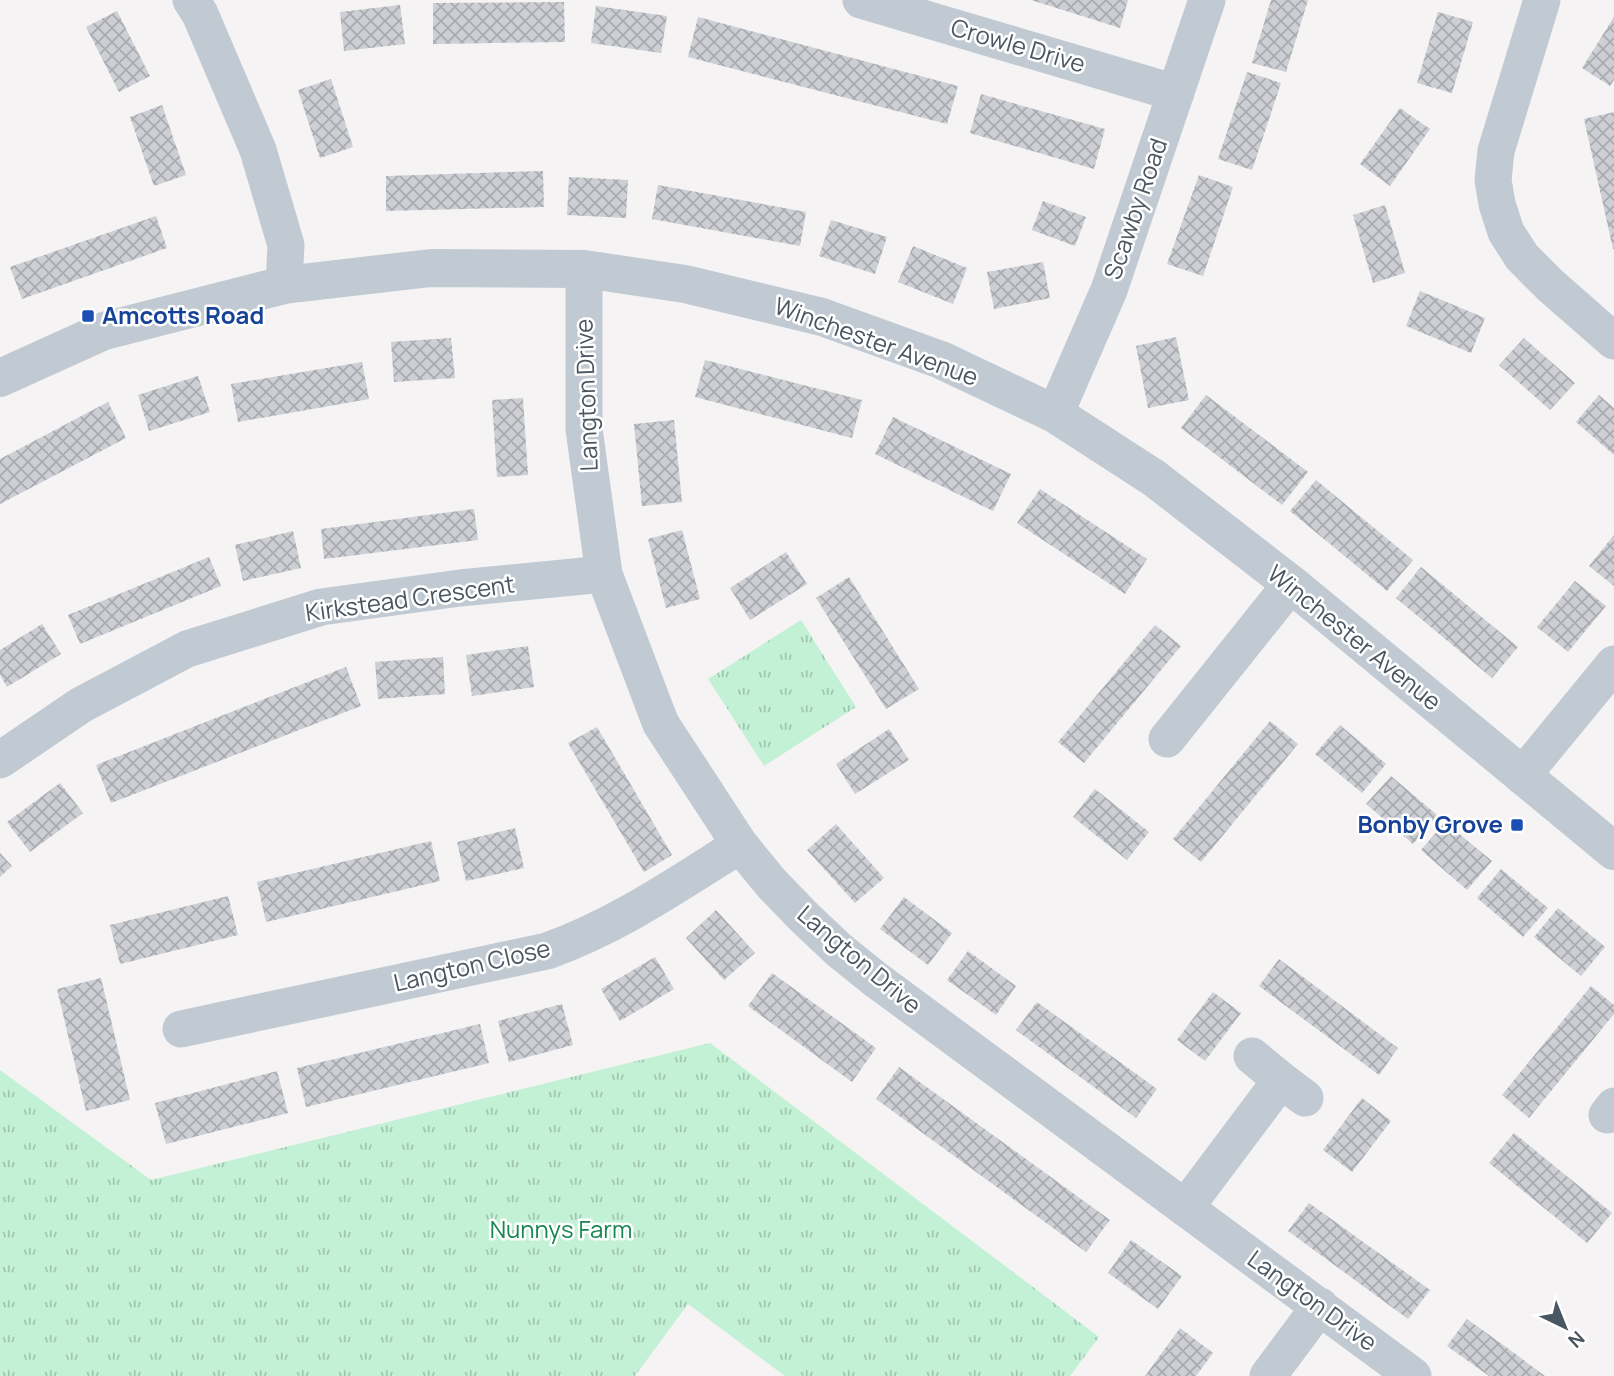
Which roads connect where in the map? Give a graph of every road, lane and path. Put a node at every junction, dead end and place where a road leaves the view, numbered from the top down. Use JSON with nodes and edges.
{"nodes":[{"id":1,"x":861,"y":0,"type":"edge"},
{"id":2,"x":1207,"y":0,"type":"edge"},
{"id":3,"x":1542,"y":0,"type":"edge"},
{"id":4,"x":205,"y":5,"type":"edge"},
{"id":5,"x":1176,"y":93,"type":"junction"},
{"id":6,"x":584,"y":269,"type":"junction"},
{"id":7,"x":284,"y":285,"type":"junction"},
{"id":8,"x":1614,"y":341,"type":"edge"},
{"id":9,"x":0,"y":378,"type":"edge"},
{"id":10,"x":1055,"y":414,"type":"junction"},
{"id":11,"x":604,"y":574,"type":"junction"},
{"id":12,"x":1291,"y":584,"type":"junction"},
{"id":13,"x":1614,"y":664,"type":"edge"},
{"id":14,"x":1167,"y":739,"type":"dead end"},
{"id":15,"x":0,"y":760,"type":"edge"},
{"id":16,"x":1522,"y":776,"type":"junction"},
{"id":17,"x":740,"y":845,"type":"junction"},
{"id":18,"x":1614,"y":852,"type":"edge"},
{"id":19,"x":181,"y":1029,"type":"dead end"},
{"id":20,"x":1252,"y":1056,"type":"dead end"},
{"id":21,"x":1185,"y":1208,"type":"junction"},
{"id":22,"x":1320,"y":1306,"type":"junction"},
{"id":23,"x":1268,"y":1376,"type":"edge"},
{"id":24,"x":1413,"y":1376,"type":"edge"}],
"edges":[{"from":1,"to":5,"type":"street","name":"Crowle Drive"},
{"from":2,"to":5,"type":"street","name":"Scawby Road"},
{"from":3,"to":8,"type":"street"},
{"from":4,"to":7,"type":"street"},
{"from":5,"to":10,"type":"street","name":"Scawby Road"},
{"from":6,"to":7,"type":"street","name":"Winchester Avenue"},
{"from":6,"to":10,"type":"street","name":"Winchester Avenue"},
{"from":6,"to":11,"type":"street","name":"Langton Drive"},
{"from":7,"to":9,"type":"street","name":"Winchester Avenue"},
{"from":10,"to":12,"type":"street","name":"Winchester Avenue"},
{"from":11,"to":15,"type":"street","name":"Kirkstead Crescent"},
{"from":11,"to":17,"type":"street","name":"Langton Drive"},
{"from":12,"to":14,"type":"street"},
{"from":12,"to":16,"type":"street","name":"Winchester Avenue"},
{"from":13,"to":16,"type":"street"},
{"from":16,"to":18,"type":"street","name":"Winchester Avenue"},
{"from":17,"to":19,"type":"street","name":"Langton Close"},
{"from":17,"to":21,"type":"street","name":"Langton Drive"},
{"from":20,"to":21,"type":"street"},
{"from":21,"to":22,"type":"street","name":"Langton Drive"},
{"from":22,"to":23,"type":"street"},
{"from":22,"to":24,"type":"street","name":"Langton Drive"}]}
